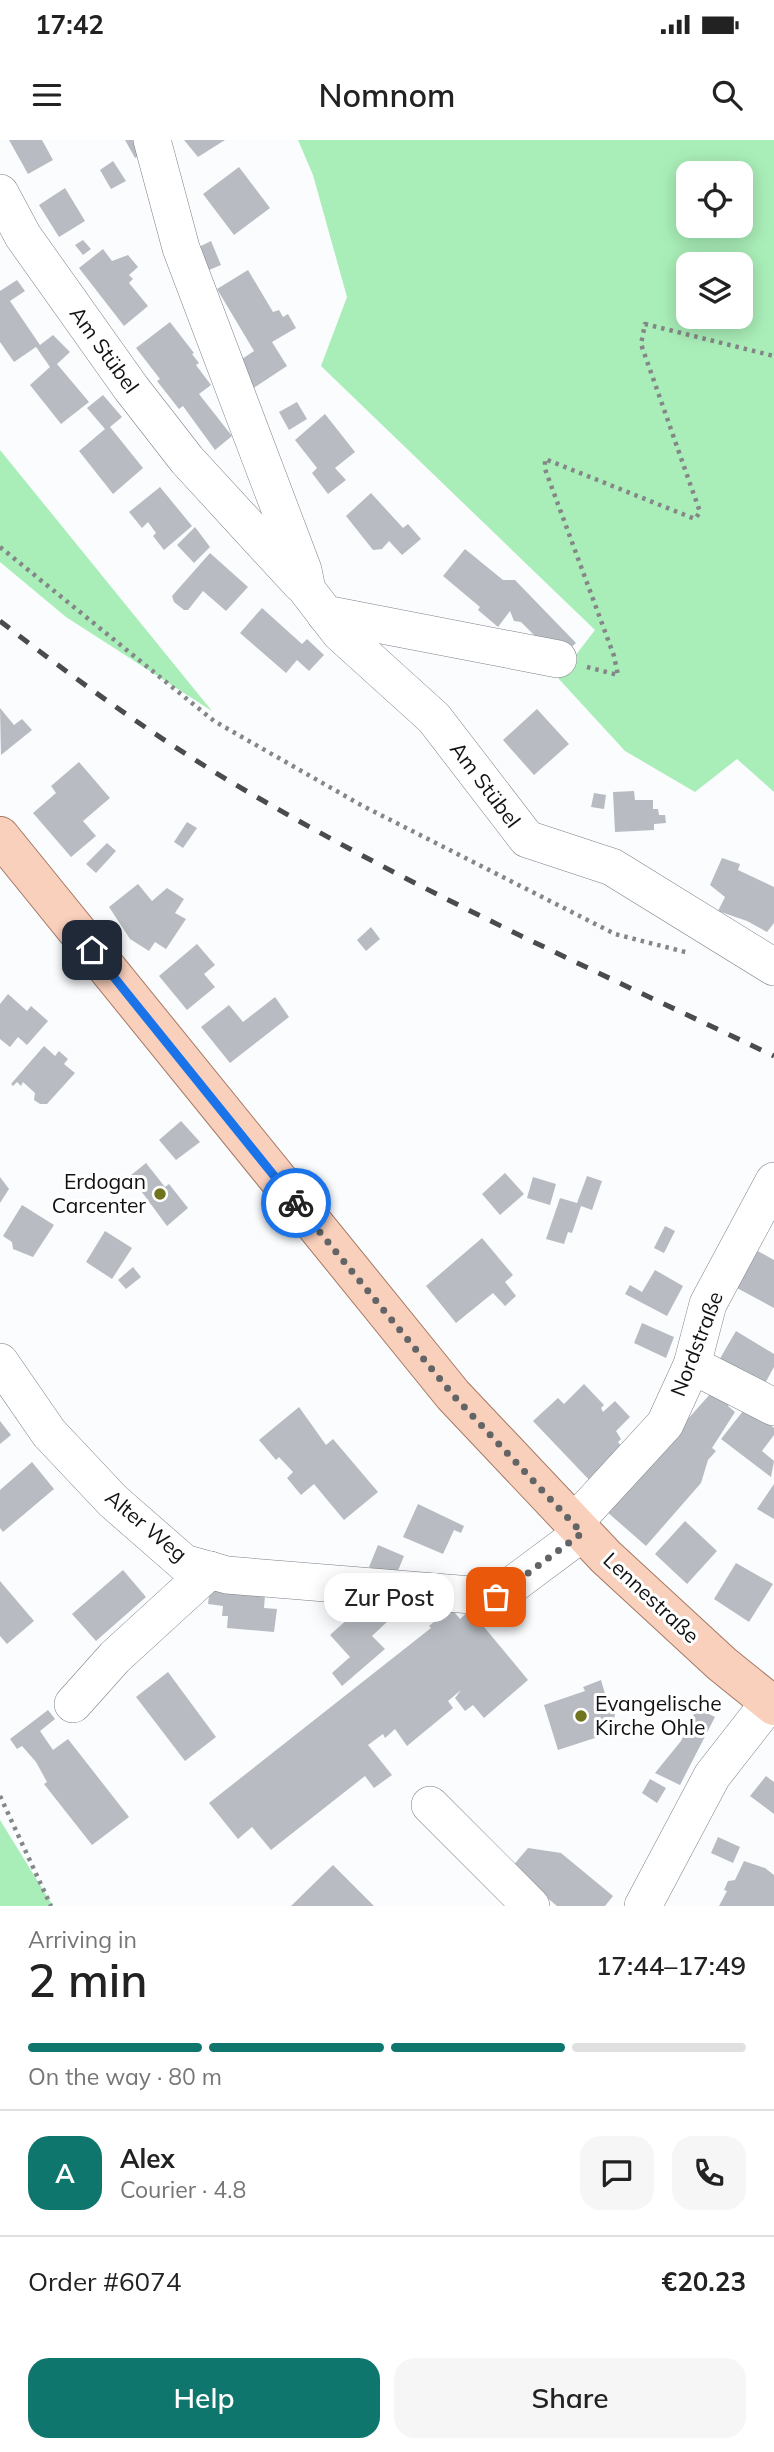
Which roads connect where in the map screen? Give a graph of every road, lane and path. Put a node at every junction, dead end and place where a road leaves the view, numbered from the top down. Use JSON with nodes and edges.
{"nodes":[{"id":1,"x":152,"y":140,"type":"edge"},
{"id":2,"x":0,"y":193,"type":"edge"},
{"id":3,"x":774,"y":355,"type":"edge"},
{"id":4,"x":0,"y":547,"type":"edge"},
{"id":5,"x":316,"y":602,"type":"junction"},
{"id":6,"x":558,"y":659,"type":"joint"},
{"id":7,"x":0,"y":836,"type":"edge"},
{"id":8,"x":694,"y":954,"type":"dead end"},
{"id":9,"x":774,"y":967,"type":"edge"},
{"id":10,"x":774,"y":1181,"type":"edge"},
{"id":11,"x":0,"y":1362,"type":"edge"},
{"id":12,"x":692,"y":1365,"type":"junction"},
{"id":13,"x":774,"y":1407,"type":"edge"},
{"id":14,"x":578,"y":1528,"type":"junction"},
{"id":15,"x":210,"y":1570,"type":"junction"},
{"id":16,"x":73,"y":1704,"type":"dead end"},
{"id":17,"x":771,"y":1705,"type":"edge"},
{"id":18,"x":0,"y":1796,"type":"edge"},
{"id":19,"x":430,"y":1805,"type":"dead end"},
{"id":20,"x":51,"y":1906,"type":"edge"},
{"id":21,"x":531,"y":1906,"type":"edge"},
{"id":22,"x":643,"y":1906,"type":"edge"}],
"edges":[{"from":1,"to":5,"type":"street","name":"Am Stübel"},
{"from":2,"to":5,"type":"street","name":"Am Stübel"},
{"from":3,"to":6,"type":"path"},
{"from":4,"to":8,"type":"path"},
{"from":5,"to":6,"type":"street"},
{"from":5,"to":9,"type":"street","name":"Am Stübel"},
{"from":7,"to":14,"type":"main road","name":"Lennestraße"},
{"from":10,"to":12,"type":"street","name":"Nordstraße"},
{"from":11,"to":15,"type":"street","name":"Alter Weg"},
{"from":12,"to":13,"type":"street"},
{"from":12,"to":14,"type":"street","name":"Nordstraße"},
{"from":14,"to":15,"type":"street","name":"Alter Weg"},
{"from":14,"to":17,"type":"main road","name":"Lennestraße"},
{"from":15,"to":16,"type":"street"},
{"from":17,"to":22,"type":"street"},
{"from":18,"to":20,"type":"path"},
{"from":19,"to":21,"type":"street"}]}
